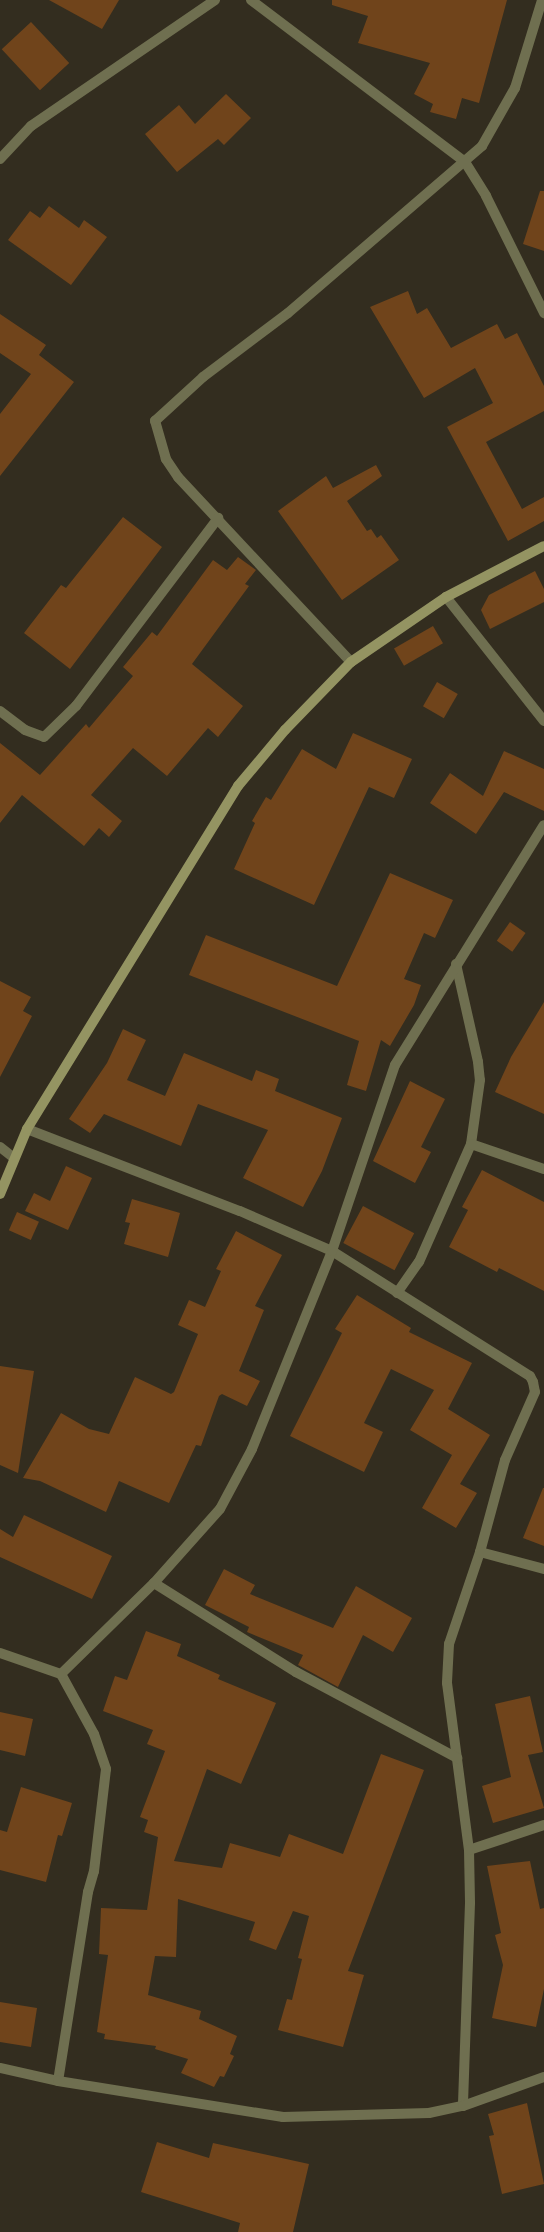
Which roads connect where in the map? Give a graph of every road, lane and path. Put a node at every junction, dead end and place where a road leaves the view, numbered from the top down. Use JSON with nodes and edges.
{"nodes":[{"id":1,"x":215,"y":0,"type":"edge"},
{"id":2,"x":251,"y":0,"type":"edge"},
{"id":3,"x":542,"y":0,"type":"edge"},
{"id":4,"x":265,"y":4,"type":"edge"},
{"id":5,"x":0,"y":159,"type":"edge"},
{"id":6,"x":465,"y":162,"type":"junction"},
{"id":7,"x":544,"y":313,"type":"edge"},
{"id":8,"x":218,"y":518,"type":"junction"},
{"id":9,"x":544,"y":546,"type":"edge"},
{"id":10,"x":446,"y":597,"type":"junction"},
{"id":11,"x":351,"y":662,"type":"junction"},
{"id":12,"x":0,"y":711,"type":"edge"},
{"id":13,"x":544,"y":721,"type":"edge"},
{"id":14,"x":544,"y":825,"type":"edge"},
{"id":15,"x":456,"y":964,"type":"junction"},
{"id":16,"x":27,"y":1129,"type":"junction"},
{"id":17,"x":471,"y":1144,"type":"junction"},
{"id":18,"x":0,"y":1147,"type":"edge"},
{"id":19,"x":14,"y":1158,"type":"junction"},
{"id":20,"x":544,"y":1169,"type":"edge"},
{"id":21,"x":0,"y":1194,"type":"edge"},
{"id":22,"x":332,"y":1251,"type":"junction"},
{"id":23,"x":397,"y":1293,"type":"junction"},
{"id":24,"x":480,"y":1552,"type":"junction"},
{"id":25,"x":544,"y":1569,"type":"edge"},
{"id":26,"x":154,"y":1583,"type":"junction"},
{"id":27,"x":0,"y":1653,"type":"edge"},
{"id":28,"x":61,"y":1674,"type":"junction"},
{"id":29,"x":457,"y":1758,"type":"junction"},
{"id":30,"x":544,"y":1825,"type":"edge"},
{"id":31,"x":469,"y":1850,"type":"junction"},
{"id":32,"x":0,"y":2068,"type":"edge"},
{"id":33,"x":544,"y":2077,"type":"edge"},
{"id":34,"x":58,"y":2081,"type":"junction"},
{"id":35,"x":463,"y":2106,"type":"junction"}],
"edges":[{"from":1,"to":5,"type":"street"},
{"from":2,"to":4,"type":"street"},
{"from":3,"to":6,"type":"street"},
{"from":4,"to":6,"type":"street"},
{"from":6,"to":7,"type":"street"},
{"from":6,"to":8,"type":"street"},
{"from":8,"to":11,"type":"street"},
{"from":8,"to":12,"type":"street"},
{"from":9,"to":10,"type":"street"},
{"from":10,"to":11,"type":"street"},
{"from":10,"to":13,"type":"street"},
{"from":11,"to":16,"type":"street"},
{"from":14,"to":15,"type":"street"},
{"from":15,"to":17,"type":"street"},
{"from":15,"to":22,"type":"street"},
{"from":16,"to":19,"type":"street"},
{"from":16,"to":22,"type":"street"},
{"from":17,"to":20,"type":"street"},
{"from":17,"to":23,"type":"street"},
{"from":18,"to":19,"type":"street"},
{"from":19,"to":21,"type":"street"},
{"from":22,"to":23,"type":"street"},
{"from":22,"to":26,"type":"street"},
{"from":23,"to":24,"type":"street"},
{"from":24,"to":25,"type":"street"},
{"from":24,"to":29,"type":"street"},
{"from":26,"to":28,"type":"street"},
{"from":26,"to":29,"type":"street"},
{"from":27,"to":28,"type":"street"},
{"from":28,"to":34,"type":"street"},
{"from":29,"to":31,"type":"street"},
{"from":30,"to":31,"type":"street"},
{"from":31,"to":35,"type":"street"},
{"from":32,"to":34,"type":"street"},
{"from":33,"to":35,"type":"street"},
{"from":34,"to":35,"type":"street"}]}
